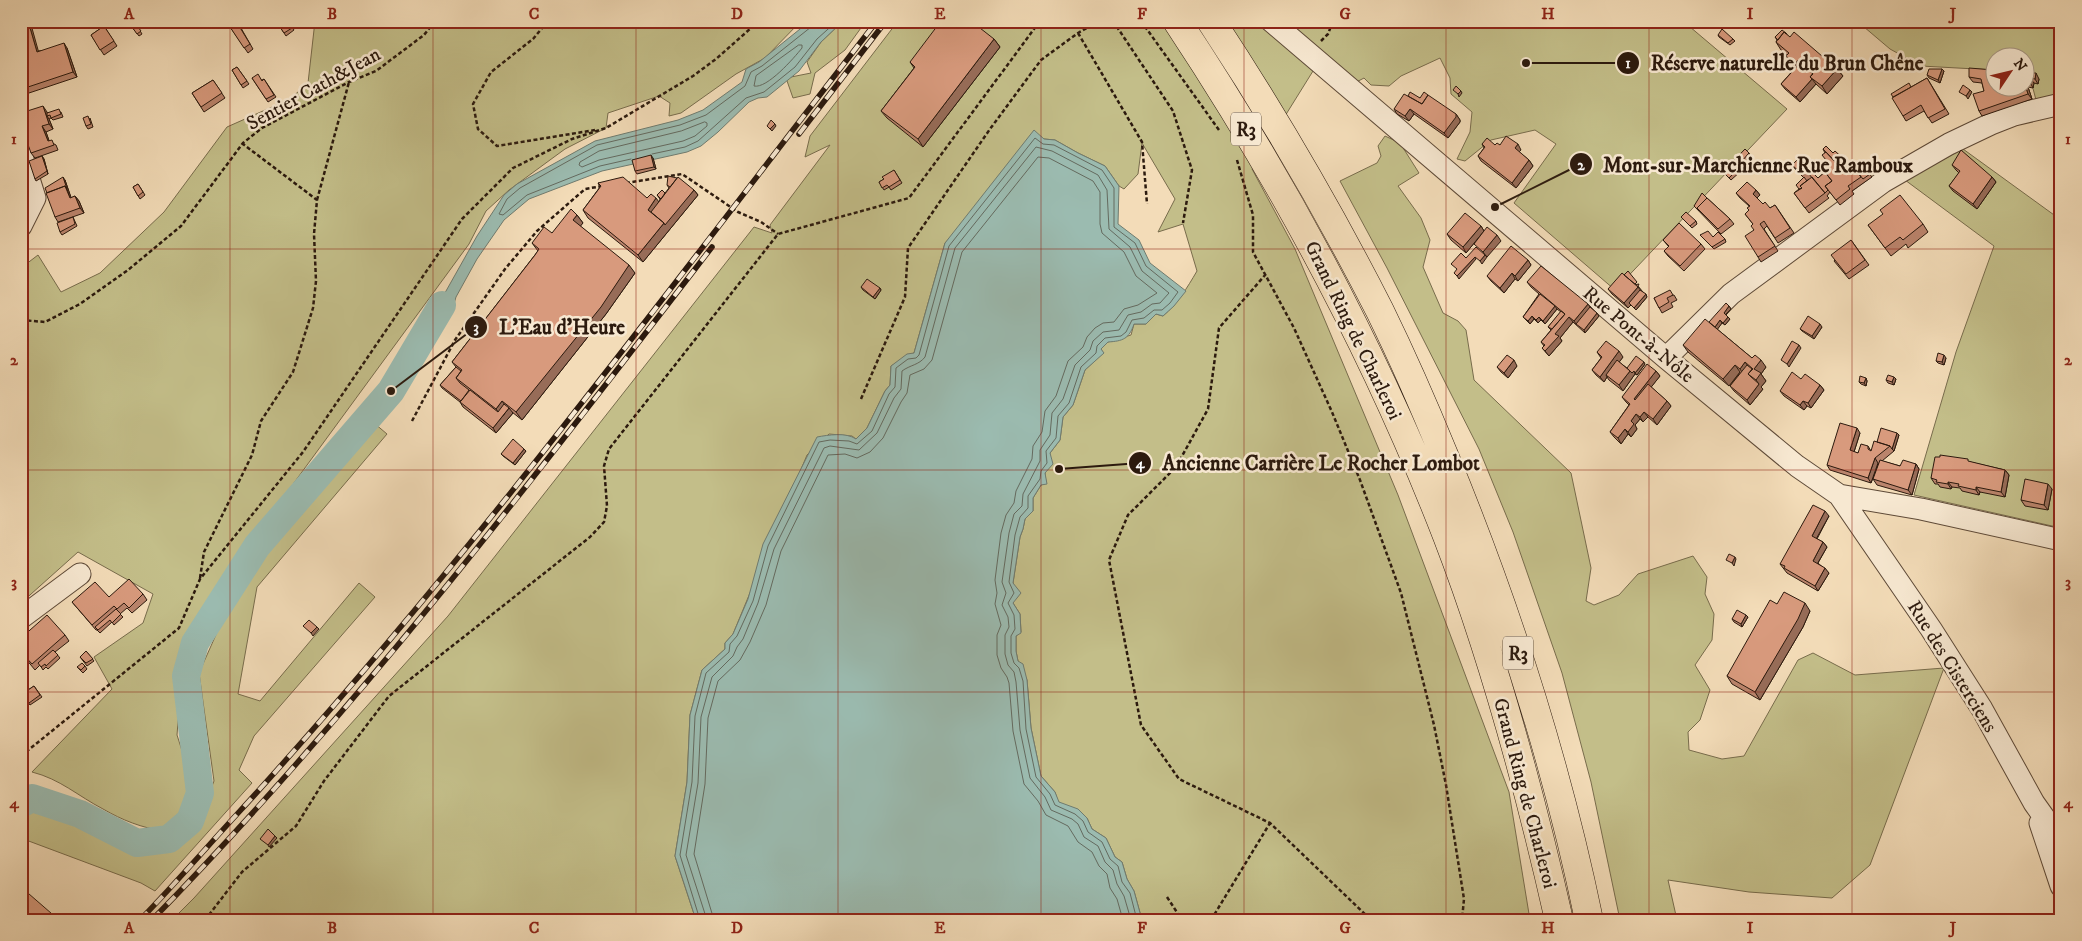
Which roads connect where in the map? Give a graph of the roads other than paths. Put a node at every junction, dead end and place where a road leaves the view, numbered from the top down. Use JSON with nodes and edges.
{"nodes":[{"id":1,"x":1177,"y":21,"type":"edge"},
{"id":2,"x":1211,"y":21,"type":"edge"},
{"id":3,"x":1271,"y":21,"type":"edge"},
{"id":4,"x":2061,"y":104,"type":"edge"},
{"id":5,"x":21,"y":153,"type":"edge"},
{"id":6,"x":21,"y":226,"type":"edge"},
{"id":7,"x":1666,"y":358,"type":"junction"},
{"id":8,"x":1839,"y":495,"type":"junction"},
{"id":9,"x":2061,"y":540,"type":"edge"},
{"id":10,"x":80,"y":574,"type":"dead end"},
{"id":11,"x":21,"y":618,"type":"edge"},
{"id":12,"x":2034,"y":803,"type":"junction"},
{"id":13,"x":2061,"y":841,"type":"edge"},
{"id":14,"x":1547,"y":869,"type":"junction"},
{"id":15,"x":2061,"y":886,"type":"edge"},
{"id":16,"x":1544,"y":920,"type":"edge"},
{"id":17,"x":1559,"y":920,"type":"edge"},
{"id":18,"x":1589,"y":920,"type":"edge"}],
"edges":[{"from":1,"to":14,"type":"highway","name":"Grand Ring de Charleroi","number":"R3"},
{"from":2,"to":18,"type":"highway","name":"Grand Ring de Charleroi","number":"R3"},
{"from":3,"to":7,"type":"street","name":"Rue Pont-à-Nôle"},
{"from":4,"to":7,"type":"street"},
{"from":5,"to":6,"type":"street"},
{"from":7,"to":8,"type":"street","name":"Rue Pont-à-Nôle"},
{"from":8,"to":9,"type":"street","name":"Rue Pont-à-Nôle"},
{"from":8,"to":12,"type":"street","name":"Rue des Cisterciens"},
{"from":10,"to":11,"type":"street"},
{"from":12,"to":13,"type":"street","name":"Rue des Cisterciens"},
{"from":12,"to":15,"type":"street"},
{"from":14,"to":16,"type":"highway"},
{"from":14,"to":17,"type":"highway","name":"Grand Ring de Charleroi","number":"R3"}]}
